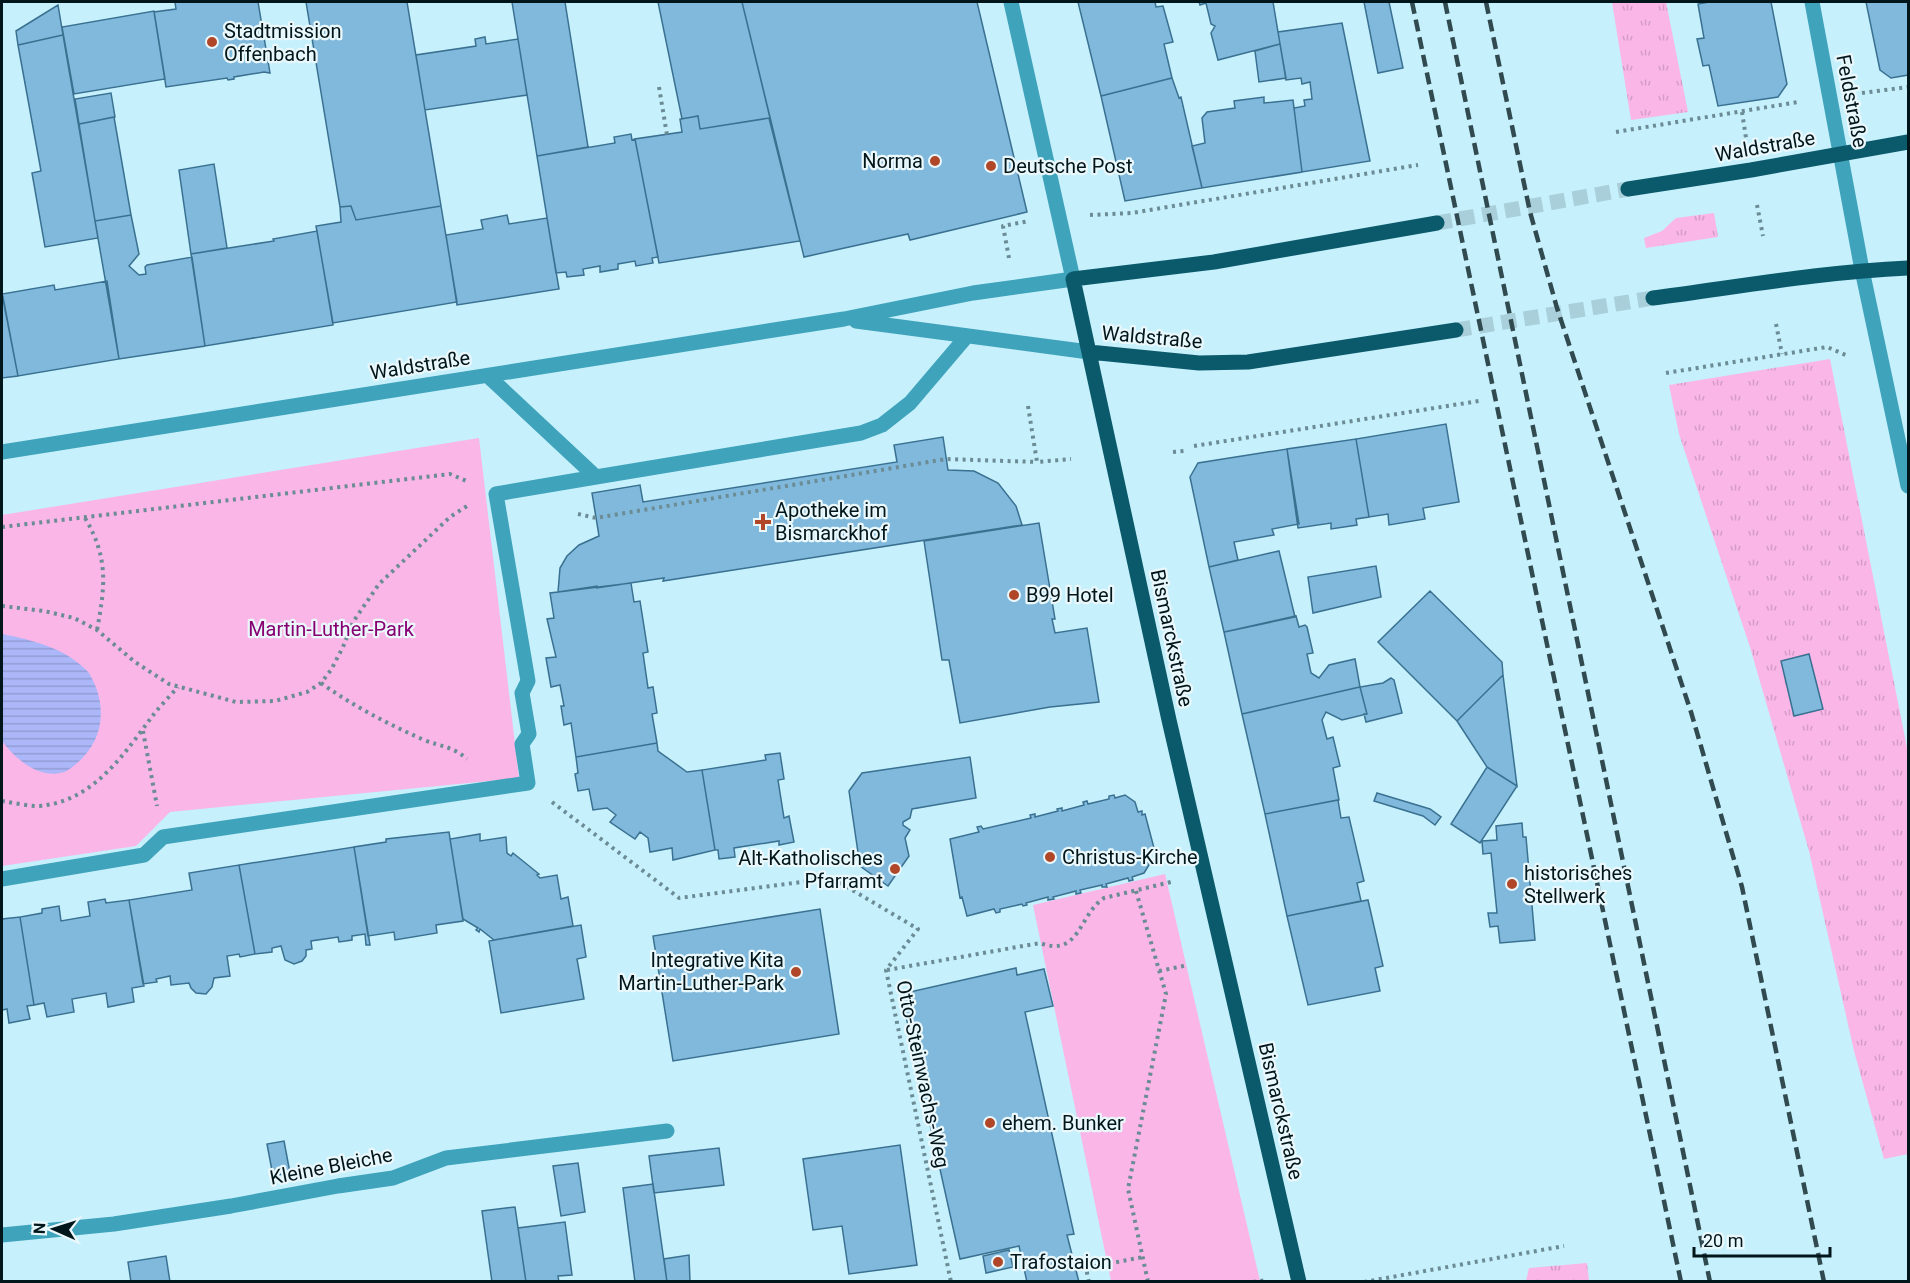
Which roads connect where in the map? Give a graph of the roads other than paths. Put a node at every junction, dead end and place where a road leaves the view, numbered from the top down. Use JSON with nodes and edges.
{"nodes":[{"id":1,"x":1011,"y":2,"type":"edge"},
{"id":2,"x":1812,"y":2,"type":"edge"},
{"id":3,"x":1908,"y":142,"type":"edge"},
{"id":4,"x":1841,"y":154,"type":"junction"},
{"id":5,"x":1628,"y":189,"type":"tunnel mouth"},
{"id":6,"x":1437,"y":223,"type":"tunnel mouth"},
{"id":7,"x":1908,"y":268,"type":"edge"},
{"id":8,"x":1862,"y":270,"type":"junction"},
{"id":9,"x":1073,"y":279,"type":"junction"},
{"id":10,"x":1653,"y":298,"type":"tunnel mouth"},
{"id":11,"x":844,"y":319,"type":"junction"},
{"id":12,"x":1456,"y":330,"type":"tunnel mouth"},
{"id":13,"x":967,"y":336,"type":"junction"},
{"id":14,"x":1089,"y":352,"type":"junction"},
{"id":15,"x":488,"y":376,"type":"junction"},
{"id":16,"x":2,"y":452,"type":"edge"},
{"id":17,"x":596,"y":477,"type":"junction"},
{"id":18,"x":1908,"y":486,"type":"edge"},
{"id":19,"x":2,"y":879,"type":"edge"},
{"id":20,"x":667,"y":1131,"type":"dead end"},
{"id":21,"x":2,"y":1235,"type":"edge"},
{"id":22,"x":1299,"y":1281,"type":"edge"}],
"edges":[{"from":1,"to":9,"type":"street","name":"Bismarckstraße"},
{"from":2,"to":4,"type":"street","name":"Feldstraße"},
{"from":3,"to":4,"type":"main road","name":"Waldstraße"},
{"from":4,"to":5,"type":"main road","name":"Waldstraße"},
{"from":4,"to":8,"type":"street","name":"Feldstraße"},
{"from":6,"to":9,"type":"main road","name":"Waldstraße"},
{"from":7,"to":8,"type":"main road"},
{"from":8,"to":10,"type":"main road"},
{"from":8,"to":18,"type":"street","name":"Feldstraße"},
{"from":9,"to":11,"type":"street","name":"Waldstraße"},
{"from":9,"to":14,"type":"main road","name":"Bismarckstraße"},
{"from":11,"to":13,"type":"street","name":"Waldstraße"},
{"from":11,"to":15,"type":"street","name":"Waldstraße"},
{"from":12,"to":14,"type":"main road","name":"Waldstraße"},
{"from":13,"to":14,"type":"street","name":"Waldstraße"},
{"from":13,"to":17,"type":"street"},
{"from":14,"to":22,"type":"main road","name":"Bismarckstraße"},
{"from":15,"to":16,"type":"street","name":"Waldstraße"},
{"from":15,"to":17,"type":"street"},
{"from":17,"to":19,"type":"street"},
{"from":20,"to":21,"type":"street","name":"Kleine Bleiche"}]}
